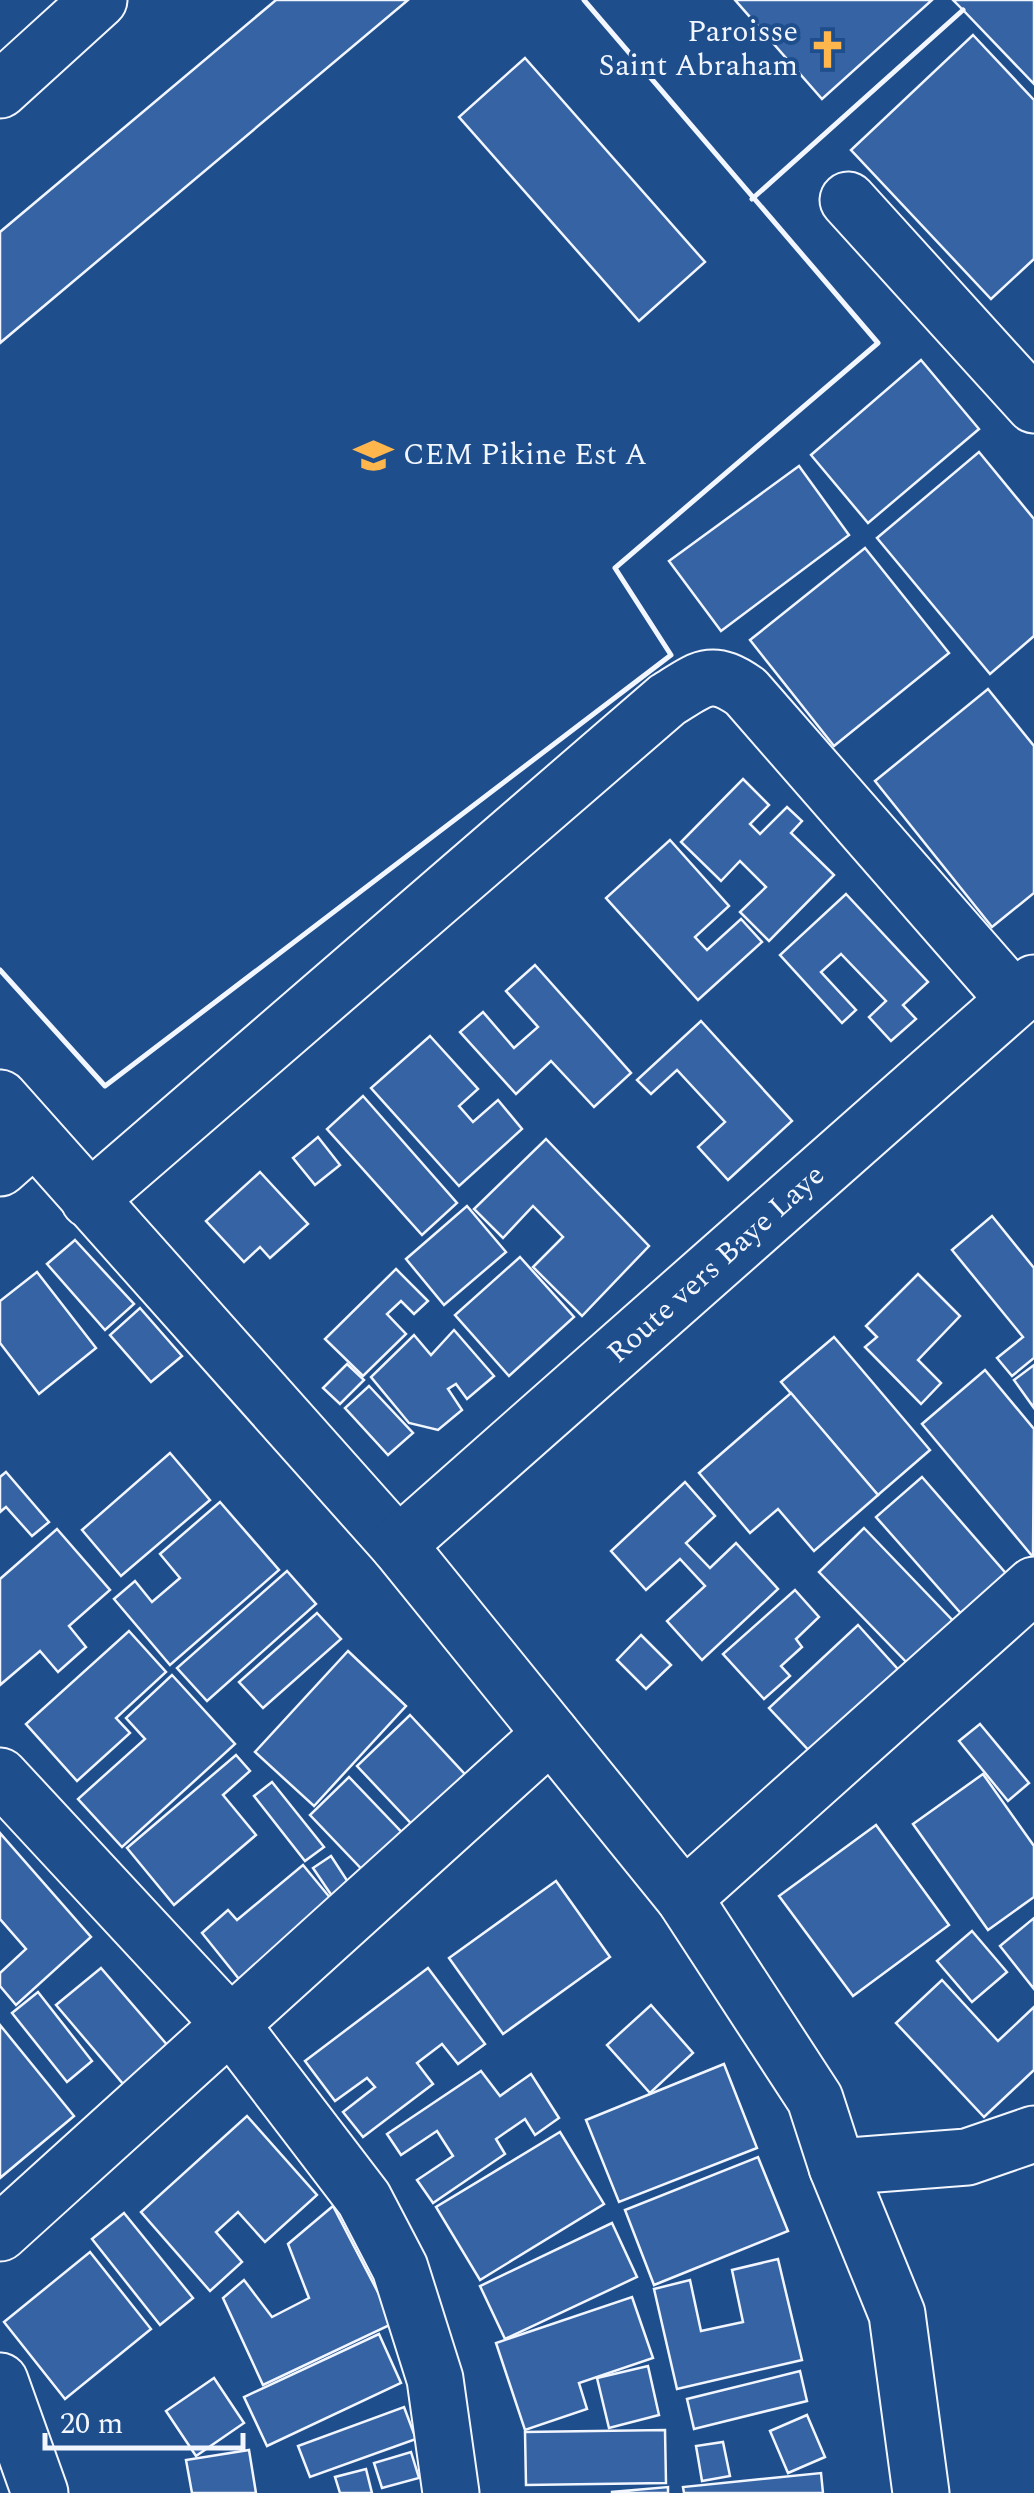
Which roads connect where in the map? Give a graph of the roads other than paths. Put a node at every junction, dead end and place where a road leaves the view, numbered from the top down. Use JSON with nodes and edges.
{"nodes":[{"id":1,"x":100,"y":0,"type":"edge"},
{"id":2,"x":0,"y":90,"type":"edge"},
{"id":3,"x":848,"y":200,"type":"dead end"},
{"id":4,"x":1034,"y":405,"type":"edge"},
{"id":5,"x":1024,"y":991,"type":"edge"},
{"id":6,"x":11,"y":1135,"type":"edge"},
{"id":7,"x":89,"y":1200,"type":"junction"},
{"id":8,"x":398,"y":1545,"type":"junction"},
{"id":9,"x":1034,"y":1586,"type":"edge"},
{"id":10,"x":552,"y":1734,"type":"junction"},
{"id":11,"x":0,"y":1776,"type":"edge"},
{"id":12,"x":684,"y":1898,"type":"junction"},
{"id":13,"x":232,"y":2026,"type":"junction"},
{"id":14,"x":1034,"y":2134,"type":"edge"},
{"id":15,"x":837,"y":2166,"type":"junction"},
{"id":16,"x":0,"y":2233,"type":"edge"},
{"id":17,"x":0,"y":2380,"type":"edge"},
{"id":18,"x":40,"y":2493,"type":"edge"},
{"id":19,"x":451,"y":2493,"type":"edge"},
{"id":20,"x":921,"y":2493,"type":"edge"}],
"edges":[{"from":1,"to":2,"type":"street"},
{"from":3,"to":4,"type":"street"},
{"from":5,"to":7,"type":"street"},
{"from":5,"to":8,"type":"street","name":"Route vers Baye Laye"},
{"from":6,"to":7,"type":"street"},
{"from":7,"to":8,"type":"street"},
{"from":8,"to":10,"type":"street"},
{"from":9,"to":12,"type":"street"},
{"from":10,"to":12,"type":"street"},
{"from":10,"to":13,"type":"street"},
{"from":11,"to":13,"type":"street"},
{"from":12,"to":15,"type":"street"},
{"from":13,"to":16,"type":"street"},
{"from":13,"to":19,"type":"street"},
{"from":14,"to":15,"type":"street"},
{"from":15,"to":20,"type":"street"},
{"from":17,"to":18,"type":"street"}]}
